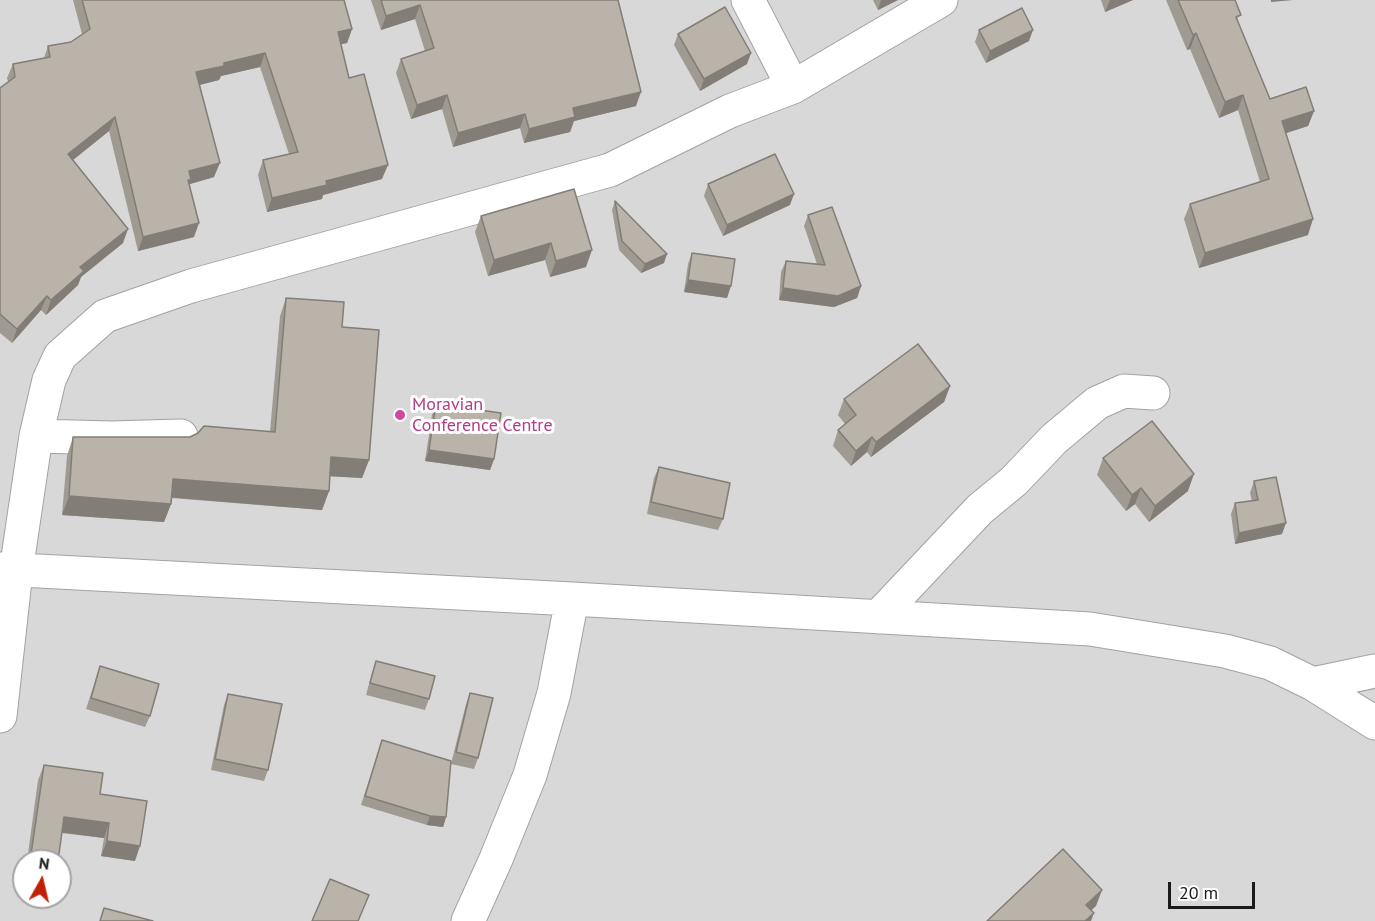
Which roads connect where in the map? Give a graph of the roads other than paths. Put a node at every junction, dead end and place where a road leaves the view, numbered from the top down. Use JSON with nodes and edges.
{"nodes":[{"id":1,"x":748,"y":0,"type":"edge"},
{"id":2,"x":941,"y":0,"type":"edge"},
{"id":3,"x":793,"y":87,"type":"junction"},
{"id":4,"x":1153,"y":393,"type":"dead end"},
{"id":5,"x":36,"y":436,"type":"junction"},
{"id":6,"x":181,"y":436,"type":"edge"},
{"id":7,"x":8,"y":570,"type":"edge"},
{"id":8,"x":572,"y":599,"type":"junction"},
{"id":9,"x":878,"y":617,"type":"junction"},
{"id":10,"x":1375,"y":671,"type":"edge"},
{"id":11,"x":1313,"y":684,"type":"junction"},
{"id":12,"x":0,"y":716,"type":"edge"},
{"id":13,"x":1375,"y":723,"type":"edge"},
{"id":14,"x":468,"y":921,"type":"edge"}],
"edges":[{"from":1,"to":3,"type":"street"},
{"from":2,"to":3,"type":"street"},
{"from":3,"to":5,"type":"street"},
{"from":4,"to":9,"type":"street"},
{"from":5,"to":6,"type":"street"},
{"from":5,"to":7,"type":"street"},
{"from":7,"to":8,"type":"street"},
{"from":7,"to":12,"type":"street"},
{"from":8,"to":9,"type":"street"},
{"from":8,"to":14,"type":"street"},
{"from":9,"to":11,"type":"street"},
{"from":10,"to":11,"type":"street"},
{"from":11,"to":13,"type":"street"}]}
